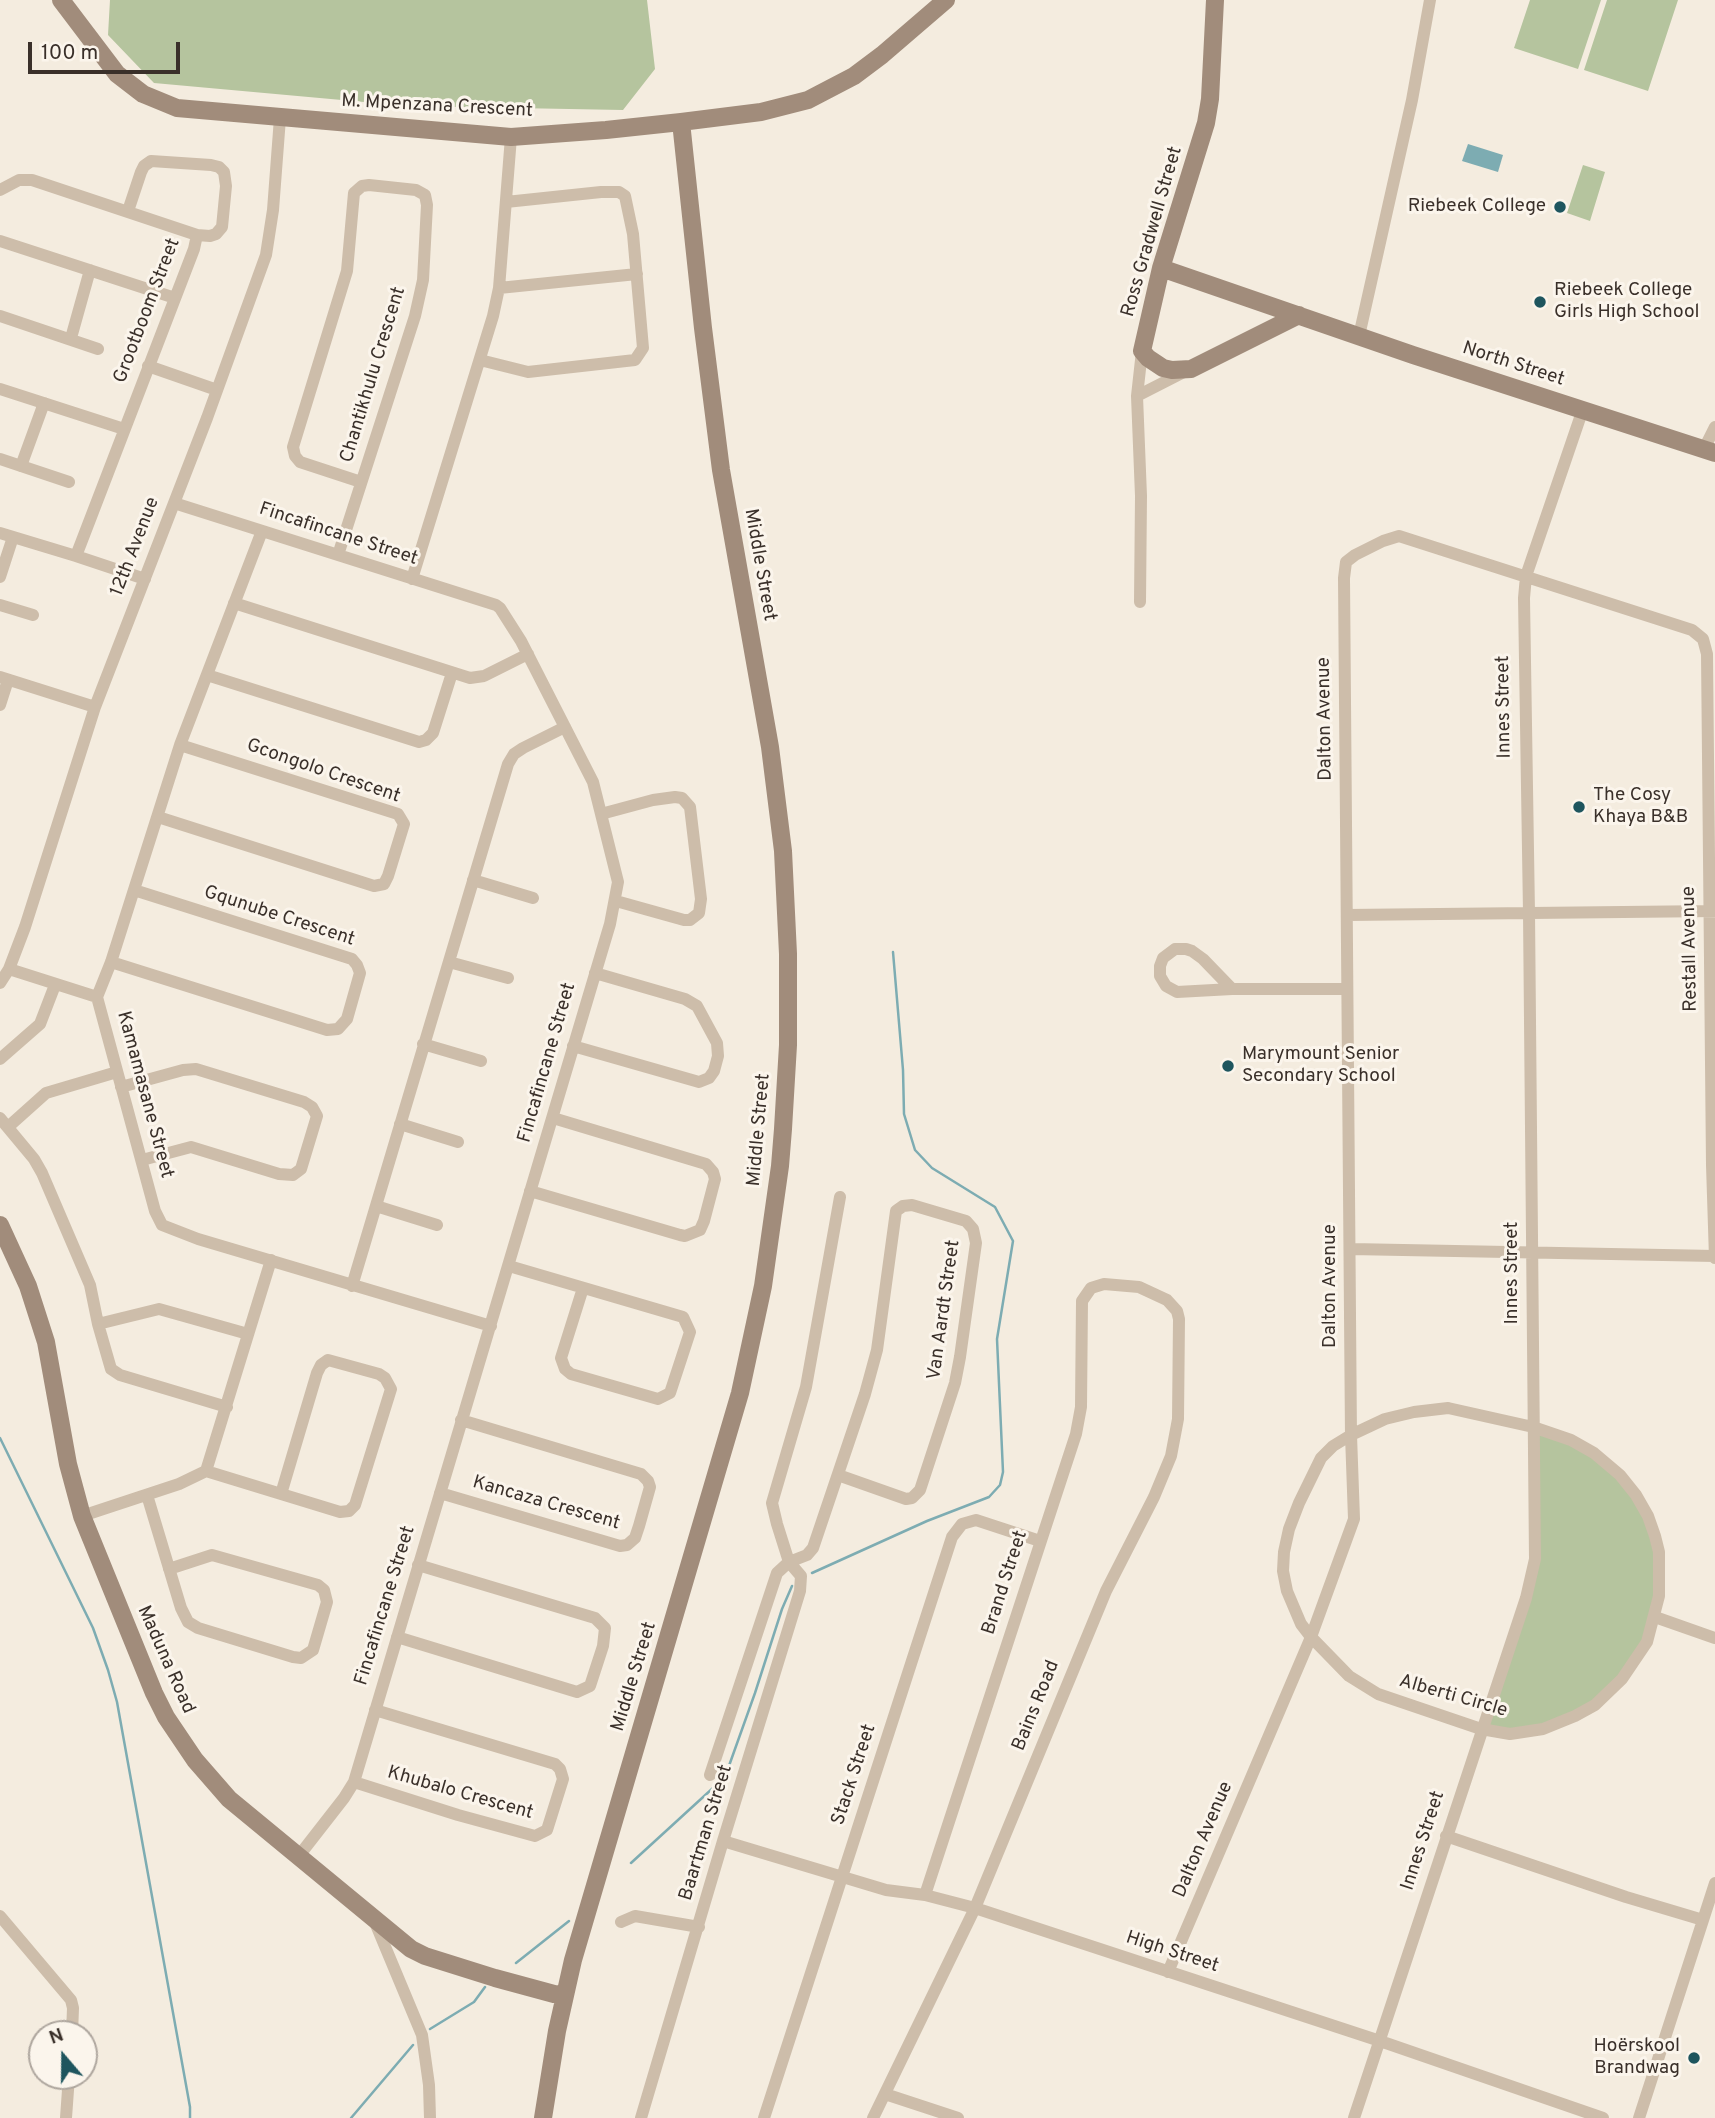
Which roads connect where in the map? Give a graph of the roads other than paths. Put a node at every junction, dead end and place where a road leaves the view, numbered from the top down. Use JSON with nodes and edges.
{"nodes":[{"id":1,"x":61,"y":0,"type":"edge"},
{"id":2,"x":946,"y":0,"type":"edge"},
{"id":3,"x":1215,"y":0,"type":"edge"},
{"id":4,"x":1430,"y":0,"type":"edge"},
{"id":5,"x":280,"y":118,"type":"junction"},
{"id":6,"x":681,"y":122,"type":"junction"},
{"id":7,"x":510,"y":137,"type":"junction"},
{"id":8,"x":0,"y":190,"type":"edge"},
{"id":9,"x":506,"y":202,"type":"junction"},
{"id":10,"x":128,"y":211,"type":"junction"},
{"id":11,"x":197,"y":235,"type":"junction"},
{"id":12,"x":0,"y":241,"type":"edge"},
{"id":13,"x":1161,"y":268,"type":"junction"},
{"id":14,"x":90,"y":270,"type":"junction"},
{"id":15,"x":636,"y":274,"type":"junction"},
{"id":16,"x":499,"y":288,"type":"junction"},
{"id":17,"x":175,"y":298,"type":"junction"},
{"id":18,"x":1299,"y":315,"type":"junction"},
{"id":19,"x":0,"y":316,"type":"edge"},
{"id":20,"x":1359,"y":336,"type":"junction"},
{"id":21,"x":71,"y":338,"type":"junction"},
{"id":22,"x":98,"y":348,"type":"dead end"},
{"id":23,"x":1142,"y":351,"type":"junction"},
{"id":24,"x":480,"y":360,"type":"junction"},
{"id":25,"x":148,"y":366,"type":"junction"},
{"id":26,"x":1191,"y":369,"type":"junction"},
{"id":27,"x":0,"y":389,"type":"edge"},
{"id":28,"x":217,"y":390,"type":"junction"},
{"id":29,"x":1138,"y":396,"type":"junction"},
{"id":30,"x":44,"y":403,"type":"junction"},
{"id":31,"x":1583,"y":409,"type":"junction"},
{"id":32,"x":1715,"y":427,"type":"edge"},
{"id":33,"x":124,"y":429,"type":"junction"},
{"id":34,"x":1710,"y":451,"type":"edge"},
{"id":35,"x":0,"y":459,"type":"edge"},
{"id":36,"x":21,"y":466,"type":"junction"},
{"id":37,"x":69,"y":482,"type":"dead end"},
{"id":38,"x":362,"y":482,"type":"junction"},
{"id":39,"x":173,"y":503,"type":"junction"},
{"id":40,"x":262,"y":531,"type":"junction"},
{"id":41,"x":6,"y":535,"type":"edge"},
{"id":42,"x":338,"y":555,"type":"junction"},
{"id":43,"x":76,"y":556,"type":"junction"},
{"id":44,"x":1526,"y":576,"type":"junction"},
{"id":45,"x":0,"y":577,"type":"edge"},
{"id":46,"x":145,"y":579,"type":"junction"},
{"id":47,"x":412,"y":579,"type":"junction"},
{"id":48,"x":1139,"y":602,"type":"dead end"},
{"id":49,"x":234,"y":603,"type":"junction"},
{"id":50,"x":0,"y":605,"type":"edge"},
{"id":51,"x":33,"y":615,"type":"dead end"},
{"id":52,"x":528,"y":654,"type":"junction"},
{"id":53,"x":1711,"y":654,"type":"edge"},
{"id":54,"x":452,"y":673,"type":"junction"},
{"id":55,"x":208,"y":675,"type":"junction"},
{"id":56,"x":4,"y":679,"type":"edge"},
{"id":57,"x":0,"y":705,"type":"edge"},
{"id":58,"x":95,"y":708,"type":"junction"},
{"id":59,"x":565,"y":727,"type":"junction"},
{"id":60,"x":180,"y":744,"type":"junction"},
{"id":61,"x":601,"y":814,"type":"junction"},
{"id":62,"x":158,"y":817,"type":"junction"},
{"id":63,"x":473,"y":880,"type":"junction"},
{"id":64,"x":134,"y":890,"type":"junction"},
{"id":65,"x":533,"y":898,"type":"dead end"},
{"id":66,"x":616,"y":901,"type":"junction"},
{"id":67,"x":1712,"y":911,"type":"edge"},
{"id":68,"x":1529,"y":913,"type":"junction"},
{"id":69,"x":1347,"y":915,"type":"junction"},
{"id":70,"x":111,"y":962,"type":"junction"},
{"id":71,"x":449,"y":962,"type":"junction"},
{"id":72,"x":9,"y":969,"type":"junction"},
{"id":73,"x":595,"y":973,"type":"junction"},
{"id":74,"x":508,"y":978,"type":"dead end"},
{"id":75,"x":0,"y":983,"type":"edge"},
{"id":76,"x":54,"y":985,"type":"junction"},
{"id":77,"x":1231,"y":989,"type":"junction"},
{"id":78,"x":1346,"y":989,"type":"junction"},
{"id":79,"x":97,"y":997,"type":"junction"},
{"id":80,"x":423,"y":1044,"type":"junction"},
{"id":81,"x":573,"y":1046,"type":"junction"},
{"id":82,"x":0,"y":1059,"type":"edge"},
{"id":83,"x":481,"y":1060,"type":"dead end"},
{"id":84,"x":117,"y":1072,"type":"junction"},
{"id":85,"x":121,"y":1087,"type":"junction"},
{"id":86,"x":553,"y":1118,"type":"junction"},
{"id":87,"x":4,"y":1123,"type":"edge"},
{"id":88,"x":400,"y":1124,"type":"junction"},
{"id":89,"x":458,"y":1142,"type":"dead end"},
{"id":90,"x":142,"y":1160,"type":"junction"},
{"id":91,"x":530,"y":1191,"type":"junction"},
{"id":92,"x":840,"y":1197,"type":"dead end"},
{"id":93,"x":376,"y":1206,"type":"junction"},
{"id":94,"x":0,"y":1225,"type":"edge"},
{"id":95,"x":437,"y":1225,"type":"dead end"},
{"id":96,"x":1351,"y":1249,"type":"junction"},
{"id":97,"x":1532,"y":1252,"type":"junction"},
{"id":98,"x":1715,"y":1257,"type":"edge"},
{"id":99,"x":271,"y":1260,"type":"junction"},
{"id":100,"x":509,"y":1266,"type":"junction"},
{"id":101,"x":1098,"y":1285,"type":"joint"},
{"id":102,"x":352,"y":1286,"type":"junction"},
{"id":103,"x":583,"y":1288,"type":"junction"},
{"id":104,"x":98,"y":1324,"type":"junction"},
{"id":105,"x":491,"y":1326,"type":"junction"},
{"id":106,"x":248,"y":1334,"type":"junction"},
{"id":107,"x":227,"y":1406,"type":"junction"},
{"id":108,"x":461,"y":1420,"type":"junction"},
{"id":109,"x":1533,"y":1427,"type":"junction"},
{"id":110,"x":1351,"y":1435,"type":"junction"},
{"id":111,"x":206,"y":1471,"type":"junction"},
{"id":112,"x":838,"y":1475,"type":"junction"},
{"id":113,"x":440,"y":1493,"type":"junction"},
{"id":114,"x":281,"y":1494,"type":"junction"},
{"id":115,"x":147,"y":1495,"type":"junction"},
{"id":116,"x":82,"y":1516,"type":"junction"},
{"id":117,"x":1040,"y":1541,"type":"junction"},
{"id":118,"x":789,"y":1562,"type":"junction"},
{"id":119,"x":418,"y":1565,"type":"junction"},
{"id":120,"x":169,"y":1569,"type":"junction"},
{"id":121,"x":1655,"y":1617,"type":"junction"},
{"id":122,"x":397,"y":1637,"type":"junction"},
{"id":123,"x":1311,"y":1637,"type":"junction"},
{"id":124,"x":1715,"y":1638,"type":"edge"},
{"id":125,"x":375,"y":1710,"type":"junction"},
{"id":126,"x":1481,"y":1729,"type":"junction"},
{"id":127,"x":710,"y":1775,"type":"dead end"},
{"id":128,"x":354,"y":1782,"type":"junction"},
{"id":129,"x":1446,"y":1836,"type":"junction"},
{"id":130,"x":723,"y":1841,"type":"junction"},
{"id":131,"x":298,"y":1857,"type":"junction"},
{"id":132,"x":842,"y":1877,"type":"junction"},
{"id":133,"x":1715,"y":1883,"type":"edge"},
{"id":134,"x":925,"y":1895,"type":"junction"},
{"id":135,"x":975,"y":1908,"type":"junction"},
{"id":136,"x":0,"y":1917,"type":"edge"},
{"id":137,"x":374,"y":1920,"type":"junction"},
{"id":138,"x":1703,"y":1920,"type":"junction"},
{"id":139,"x":621,"y":1922,"type":"dead end"},
{"id":140,"x":699,"y":1927,"type":"junction"},
{"id":141,"x":1168,"y":1972,"type":"junction"},
{"id":142,"x":565,"y":1995,"type":"junction"},
{"id":143,"x":73,"y":2020,"type":"edge"},
{"id":144,"x":1380,"y":2040,"type":"junction"},
{"id":145,"x":68,"y":2090,"type":"edge"},
{"id":146,"x":885,"y":2094,"type":"junction"},
{"id":147,"x":66,"y":2118,"type":"edge"},
{"id":148,"x":430,"y":2118,"type":"edge"},
{"id":149,"x":542,"y":2118,"type":"edge"},
{"id":150,"x":641,"y":2118,"type":"edge"},
{"id":151,"x":764,"y":2118,"type":"edge"},
{"id":152,"x":873,"y":2118,"type":"edge"},
{"id":153,"x":958,"y":2118,"type":"edge"},
{"id":154,"x":1354,"y":2118,"type":"edge"},
{"id":155,"x":1603,"y":2118,"type":"edge"},
{"id":156,"x":1639,"y":2118,"type":"edge"}],
"edges":[{"from":1,"to":5,"type":"main road","name":"M. Mpenzana Crescent"},
{"from":2,"to":6,"type":"main road","name":"M. Mpenzana Crescent"},
{"from":3,"to":13,"type":"main road","name":"Ross Gradwell Street"},
{"from":4,"to":20,"type":"street"},
{"from":5,"to":7,"type":"main road","name":"M. Mpenzana Crescent"},
{"from":5,"to":28,"type":"street","name":"12th Avenue"},
{"from":6,"to":7,"type":"main road","name":"M. Mpenzana Crescent"},
{"from":6,"to":142,"type":"main road","name":"Middle Street"},
{"from":7,"to":9,"type":"street"},
{"from":8,"to":10,"type":"street","name":"Grootboom Street"},
{"from":9,"to":15,"type":"street"},
{"from":9,"to":16,"type":"street"},
{"from":10,"to":11,"type":"street","name":"Grootboom Street"},
{"from":10,"to":11,"type":"street"},
{"from":11,"to":17,"type":"street","name":"Grootboom Street"},
{"from":12,"to":14,"type":"street"},
{"from":13,"to":18,"type":"main road","name":"North Street"},
{"from":13,"to":23,"type":"main road","name":"Ross Gradwell Street"},
{"from":14,"to":17,"type":"street"},
{"from":14,"to":21,"type":"street"},
{"from":15,"to":16,"type":"street"},
{"from":15,"to":24,"type":"street"},
{"from":16,"to":24,"type":"street"},
{"from":17,"to":25,"type":"street","name":"Grootboom Street"},
{"from":18,"to":20,"type":"main road","name":"North Street"},
{"from":18,"to":26,"type":"main road"},
{"from":19,"to":21,"type":"street"},
{"from":20,"to":31,"type":"main road","name":"North Street"},
{"from":21,"to":22,"type":"street"},
{"from":23,"to":26,"type":"main road"},
{"from":23,"to":29,"type":"street","name":"Ross Gradwell Street"},
{"from":24,"to":47,"type":"street"},
{"from":25,"to":28,"type":"street"},
{"from":25,"to":33,"type":"street","name":"Grootboom Street"},
{"from":26,"to":29,"type":"street"},
{"from":27,"to":30,"type":"street"},
{"from":28,"to":39,"type":"street","name":"12th Avenue"},
{"from":29,"to":48,"type":"street","name":"Ross Gradwell Street"},
{"from":30,"to":33,"type":"street"},
{"from":30,"to":36,"type":"street"},
{"from":31,"to":34,"type":"main road","name":"North Street"},
{"from":31,"to":44,"type":"street","name":"Innes Street"},
{"from":32,"to":34,"type":"street"},
{"from":33,"to":43,"type":"street","name":"Grootboom Street"},
{"from":35,"to":36,"type":"street"},
{"from":36,"to":37,"type":"street"},
{"from":38,"to":38,"type":"street","name":"Chantikhulu Crescent"},
{"from":38,"to":42,"type":"street","name":"Chantikhulu Crescent"},
{"from":39,"to":40,"type":"street","name":"Fincafincane Street"},
{"from":39,"to":46,"type":"street","name":"12th Avenue"},
{"from":40,"to":42,"type":"street","name":"Fincafincane Street"},
{"from":40,"to":49,"type":"street","name":"Kamamasane Street"},
{"from":41,"to":43,"type":"street"},
{"from":41,"to":45,"type":"street"},
{"from":42,"to":47,"type":"street","name":"Fincafincane Street"},
{"from":43,"to":46,"type":"street"},
{"from":44,"to":53,"type":"street","name":"Restall Avenue"},
{"from":44,"to":68,"type":"street","name":"Innes Street"},
{"from":44,"to":69,"type":"street","name":"Dalton Avenue"},
{"from":46,"to":58,"type":"street","name":"12th Avenue"},
{"from":47,"to":52,"type":"street","name":"Fincafincane Street"},
{"from":49,"to":54,"type":"street"},
{"from":49,"to":55,"type":"street","name":"Kamamasane Street"},
{"from":50,"to":51,"type":"street"},
{"from":52,"to":54,"type":"street"},
{"from":52,"to":59,"type":"street","name":"Fincafincane Street"},
{"from":53,"to":67,"type":"street","name":"Restall Avenue"},
{"from":54,"to":55,"type":"street"},
{"from":55,"to":60,"type":"street","name":"Kamamasane Street"},
{"from":56,"to":57,"type":"street"},
{"from":56,"to":58,"type":"street"},
{"from":58,"to":72,"type":"street","name":"12th Avenue"},
{"from":59,"to":61,"type":"street","name":"Fincafincane Street"},
{"from":59,"to":63,"type":"street"},
{"from":60,"to":62,"type":"street","name":"Kamamasane Street"},
{"from":60,"to":62,"type":"street","name":"Gcongolo Crescent"},
{"from":61,"to":66,"type":"street","name":"Fincafincane Street"},
{"from":61,"to":66,"type":"street"},
{"from":62,"to":64,"type":"street","name":"Kamamasane Street"},
{"from":63,"to":65,"type":"street"},
{"from":63,"to":71,"type":"street"},
{"from":64,"to":70,"type":"street","name":"Kamamasane Street"},
{"from":64,"to":70,"type":"street","name":"Gqunube Crescent"},
{"from":66,"to":73,"type":"street","name":"Fincafincane Street"},
{"from":67,"to":68,"type":"street"},
{"from":67,"to":98,"type":"street","name":"Restall Avenue"},
{"from":68,"to":69,"type":"street"},
{"from":68,"to":97,"type":"street","name":"Innes Street"},
{"from":69,"to":78,"type":"street","name":"Dalton Avenue"},
{"from":70,"to":79,"type":"street","name":"Kamamasane Street"},
{"from":71,"to":74,"type":"street"},
{"from":71,"to":80,"type":"street"},
{"from":72,"to":75,"type":"street","name":"12th Avenue"},
{"from":72,"to":76,"type":"street"},
{"from":73,"to":81,"type":"street","name":"Fincafincane Street"},
{"from":73,"to":81,"type":"street"},
{"from":76,"to":79,"type":"street"},
{"from":76,"to":82,"type":"street"},
{"from":77,"to":77,"type":"street"},
{"from":77,"to":78,"type":"street"},
{"from":78,"to":96,"type":"street","name":"Dalton Avenue"},
{"from":79,"to":84,"type":"street","name":"Kamamasane Street"},
{"from":80,"to":83,"type":"street"},
{"from":80,"to":88,"type":"street"},
{"from":81,"to":86,"type":"street","name":"Fincafincane Street"},
{"from":84,"to":85,"type":"street","name":"Kamamasane Street"},
{"from":84,"to":87,"type":"street"},
{"from":85,"to":90,"type":"street","name":"Kamamasane Street"},
{"from":85,"to":90,"type":"street"},
{"from":86,"to":91,"type":"street","name":"Fincafincane Street"},
{"from":86,"to":91,"type":"street"},
{"from":87,"to":104,"type":"street"},
{"from":88,"to":89,"type":"street"},
{"from":88,"to":93,"type":"street"},
{"from":90,"to":99,"type":"street","name":"Kamamasane Street"},
{"from":91,"to":100,"type":"street","name":"Fincafincane Street"},
{"from":92,"to":118,"type":"street","name":"Baartman Street"},
{"from":93,"to":95,"type":"street"},
{"from":93,"to":102,"type":"street"},
{"from":94,"to":116,"type":"main road","name":"Maduna Road"},
{"from":96,"to":97,"type":"street"},
{"from":96,"to":110,"type":"street","name":"Dalton Avenue"},
{"from":97,"to":98,"type":"street"},
{"from":97,"to":109,"type":"street","name":"Innes Street"},
{"from":99,"to":102,"type":"street","name":"Kamamasane Street"},
{"from":99,"to":106,"type":"street"},
{"from":100,"to":103,"type":"street"},
{"from":100,"to":105,"type":"street","name":"Fincafincane Street"},
{"from":101,"to":117,"type":"street","name":"Brand Street"},
{"from":101,"to":135,"type":"street","name":"Bains Road"},
{"from":102,"to":105,"type":"street","name":"Kamamasane Street"},
{"from":103,"to":103,"type":"street"},
{"from":104,"to":106,"type":"street"},
{"from":104,"to":107,"type":"street"},
{"from":105,"to":108,"type":"street","name":"Fincafincane Street"},
{"from":106,"to":107,"type":"street"},
{"from":107,"to":111,"type":"street"},
{"from":108,"to":113,"type":"street","name":"Fincafincane Street"},
{"from":108,"to":113,"type":"street","name":"Kancaza Crescent"},
{"from":109,"to":110,"type":"street","name":"Alberti Circle"},
{"from":109,"to":121,"type":"street","name":"Alberti Circle"},
{"from":109,"to":126,"type":"street","name":"Innes Street"},
{"from":110,"to":123,"type":"street","name":"Dalton Avenue"},
{"from":110,"to":123,"type":"street","name":"Alberti Circle"},
{"from":111,"to":114,"type":"street"},
{"from":111,"to":115,"type":"street"},
{"from":112,"to":112,"type":"street","name":"Van Aardt Street"},
{"from":112,"to":118,"type":"street","name":"Van Aardt Street"},
{"from":113,"to":119,"type":"street","name":"Fincafincane Street"},
{"from":114,"to":114,"type":"street"},
{"from":115,"to":116,"type":"street"},
{"from":115,"to":120,"type":"street"},
{"from":116,"to":131,"type":"main road","name":"Maduna Road"},
{"from":117,"to":132,"type":"street","name":"Stack Street"},
{"from":117,"to":134,"type":"street","name":"Brand Street"},
{"from":118,"to":127,"type":"street","name":"Baartman Street"},
{"from":118,"to":130,"type":"street","name":"Baartman Street"},
{"from":119,"to":122,"type":"street","name":"Fincafincane Street"},
{"from":119,"to":122,"type":"street"},
{"from":120,"to":120,"type":"street"},
{"from":121,"to":124,"type":"street"},
{"from":121,"to":126,"type":"street","name":"Alberti Circle"},
{"from":122,"to":125,"type":"street","name":"Fincafincane Street"},
{"from":123,"to":126,"type":"street","name":"Alberti Circle"},
{"from":123,"to":141,"type":"street","name":"Dalton Avenue"},
{"from":125,"to":128,"type":"street","name":"Fincafincane Street"},
{"from":125,"to":128,"type":"street","name":"Khubalo Crescent"},
{"from":126,"to":129,"type":"street","name":"Innes Street"},
{"from":128,"to":131,"type":"street","name":"Fincafincane Street"},
{"from":129,"to":138,"type":"street"},
{"from":129,"to":144,"type":"street","name":"Innes Street"},
{"from":130,"to":132,"type":"street","name":"High Street"},
{"from":130,"to":140,"type":"street","name":"Baartman Street"},
{"from":131,"to":137,"type":"main road","name":"Maduna Road"},
{"from":132,"to":134,"type":"street","name":"High Street"},
{"from":132,"to":151,"type":"street","name":"Stack Street"},
{"from":133,"to":138,"type":"street"},
{"from":134,"to":135,"type":"street","name":"High Street"},
{"from":135,"to":141,"type":"street","name":"High Street"},
{"from":135,"to":146,"type":"street","name":"Bains Road"},
{"from":136,"to":143,"type":"street"},
{"from":137,"to":142,"type":"main road","name":"Maduna Road"},
{"from":137,"to":148,"type":"street"},
{"from":138,"to":156,"type":"street"},
{"from":139,"to":140,"type":"street"},
{"from":140,"to":150,"type":"street","name":"Baartman Street"},
{"from":141,"to":144,"type":"street","name":"High Street"},
{"from":142,"to":149,"type":"main road","name":"Middle Street"},
{"from":144,"to":154,"type":"street","name":"Innes Street"},
{"from":144,"to":155,"type":"street","name":"High Street"},
{"from":145,"to":147,"type":"street"},
{"from":146,"to":152,"type":"street","name":"Bains Road"},
{"from":146,"to":153,"type":"street"}]}
